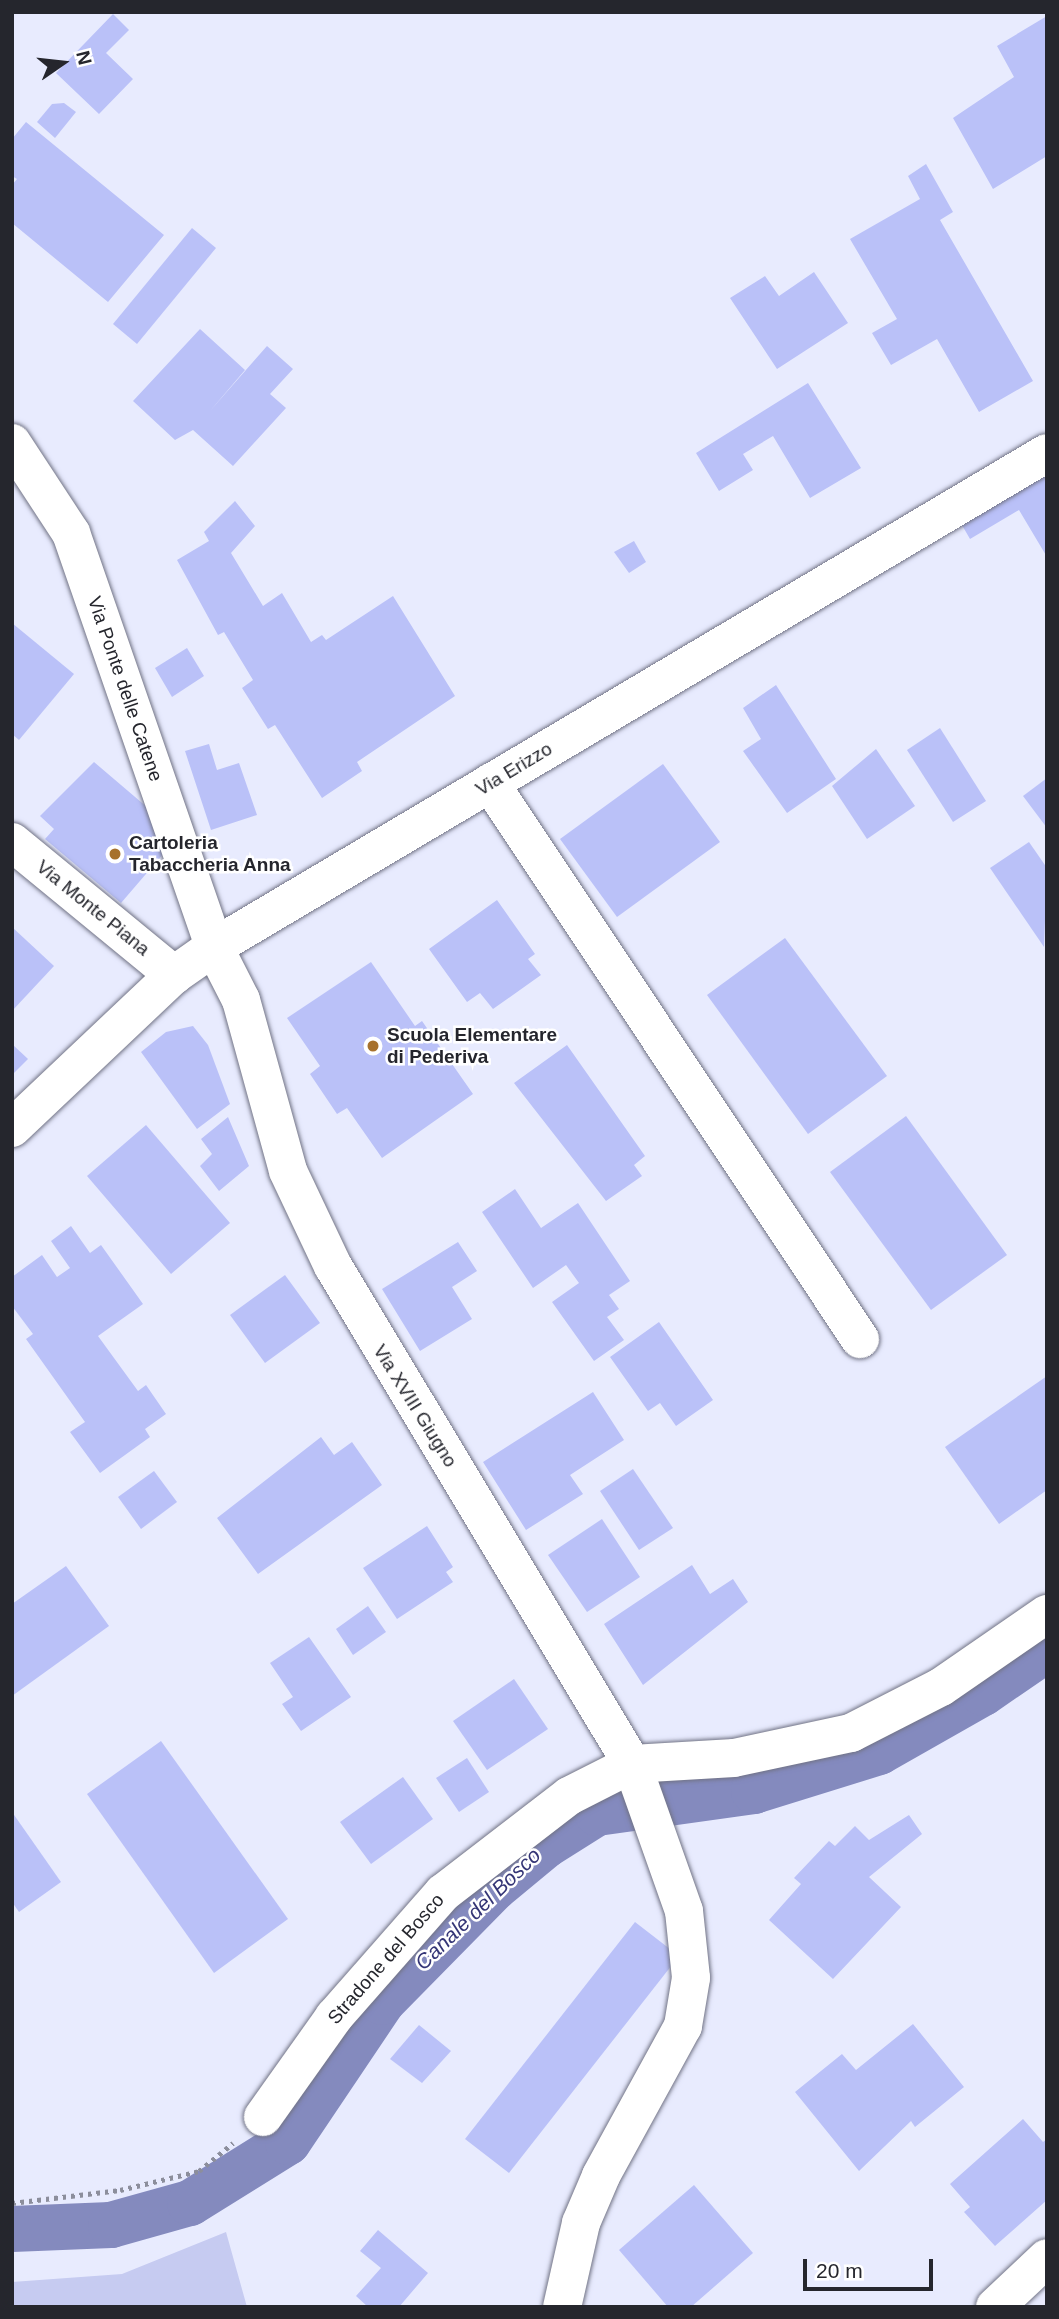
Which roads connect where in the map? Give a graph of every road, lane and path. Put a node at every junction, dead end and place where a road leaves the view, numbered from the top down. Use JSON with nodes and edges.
{"nodes":[{"id":1,"x":12,"y":443,"type":"edge"},
{"id":2,"x":1047,"y":453,"type":"edge"},
{"id":3,"x":490,"y":783,"type":"junction"},
{"id":4,"x":12,"y":842,"type":"edge"},
{"id":5,"x":214,"y":947,"type":"junction"},
{"id":6,"x":174,"y":975,"type":"junction"},
{"id":7,"x":12,"y":1128,"type":"edge"},
{"id":8,"x":860,"y":1339,"type":"dead end"},
{"id":9,"x":1047,"y":1614,"type":"edge"},
{"id":10,"x":637,"y":1775,"type":"junction"},
{"id":11,"x":263,"y":2117,"type":"joint"},
{"id":12,"x":12,"y":2203,"type":"edge"},
{"id":13,"x":1047,"y":2258,"type":"edge"},
{"id":14,"x":562,"y":2307,"type":"edge"},
{"id":15,"x":995,"y":2307,"type":"edge"}],
"edges":[{"from":1,"to":5,"type":"main road","name":"Via Ponte delle Catene"},
{"from":2,"to":3,"type":"main road","name":"Via Erizzo"},
{"from":3,"to":5,"type":"main road","name":"Via Erizzo"},
{"from":3,"to":8,"type":"main road"},
{"from":4,"to":6,"type":"main road","name":"Via Monte Piana"},
{"from":5,"to":6,"type":"main road","name":"Via Erizzo"},
{"from":5,"to":10,"type":"main road","name":"Via XVIII Giugno"},
{"from":6,"to":7,"type":"main road","name":"Via Erizzo"},
{"from":9,"to":10,"type":"main road","name":"Stradone del Bosco"},
{"from":10,"to":11,"type":"main road","name":"Stradone del Bosco"},
{"from":10,"to":14,"type":"main road","name":"Via XVIII Giugno"},
{"from":11,"to":12,"type":"path"},
{"from":13,"to":15,"type":"main road"}]}
